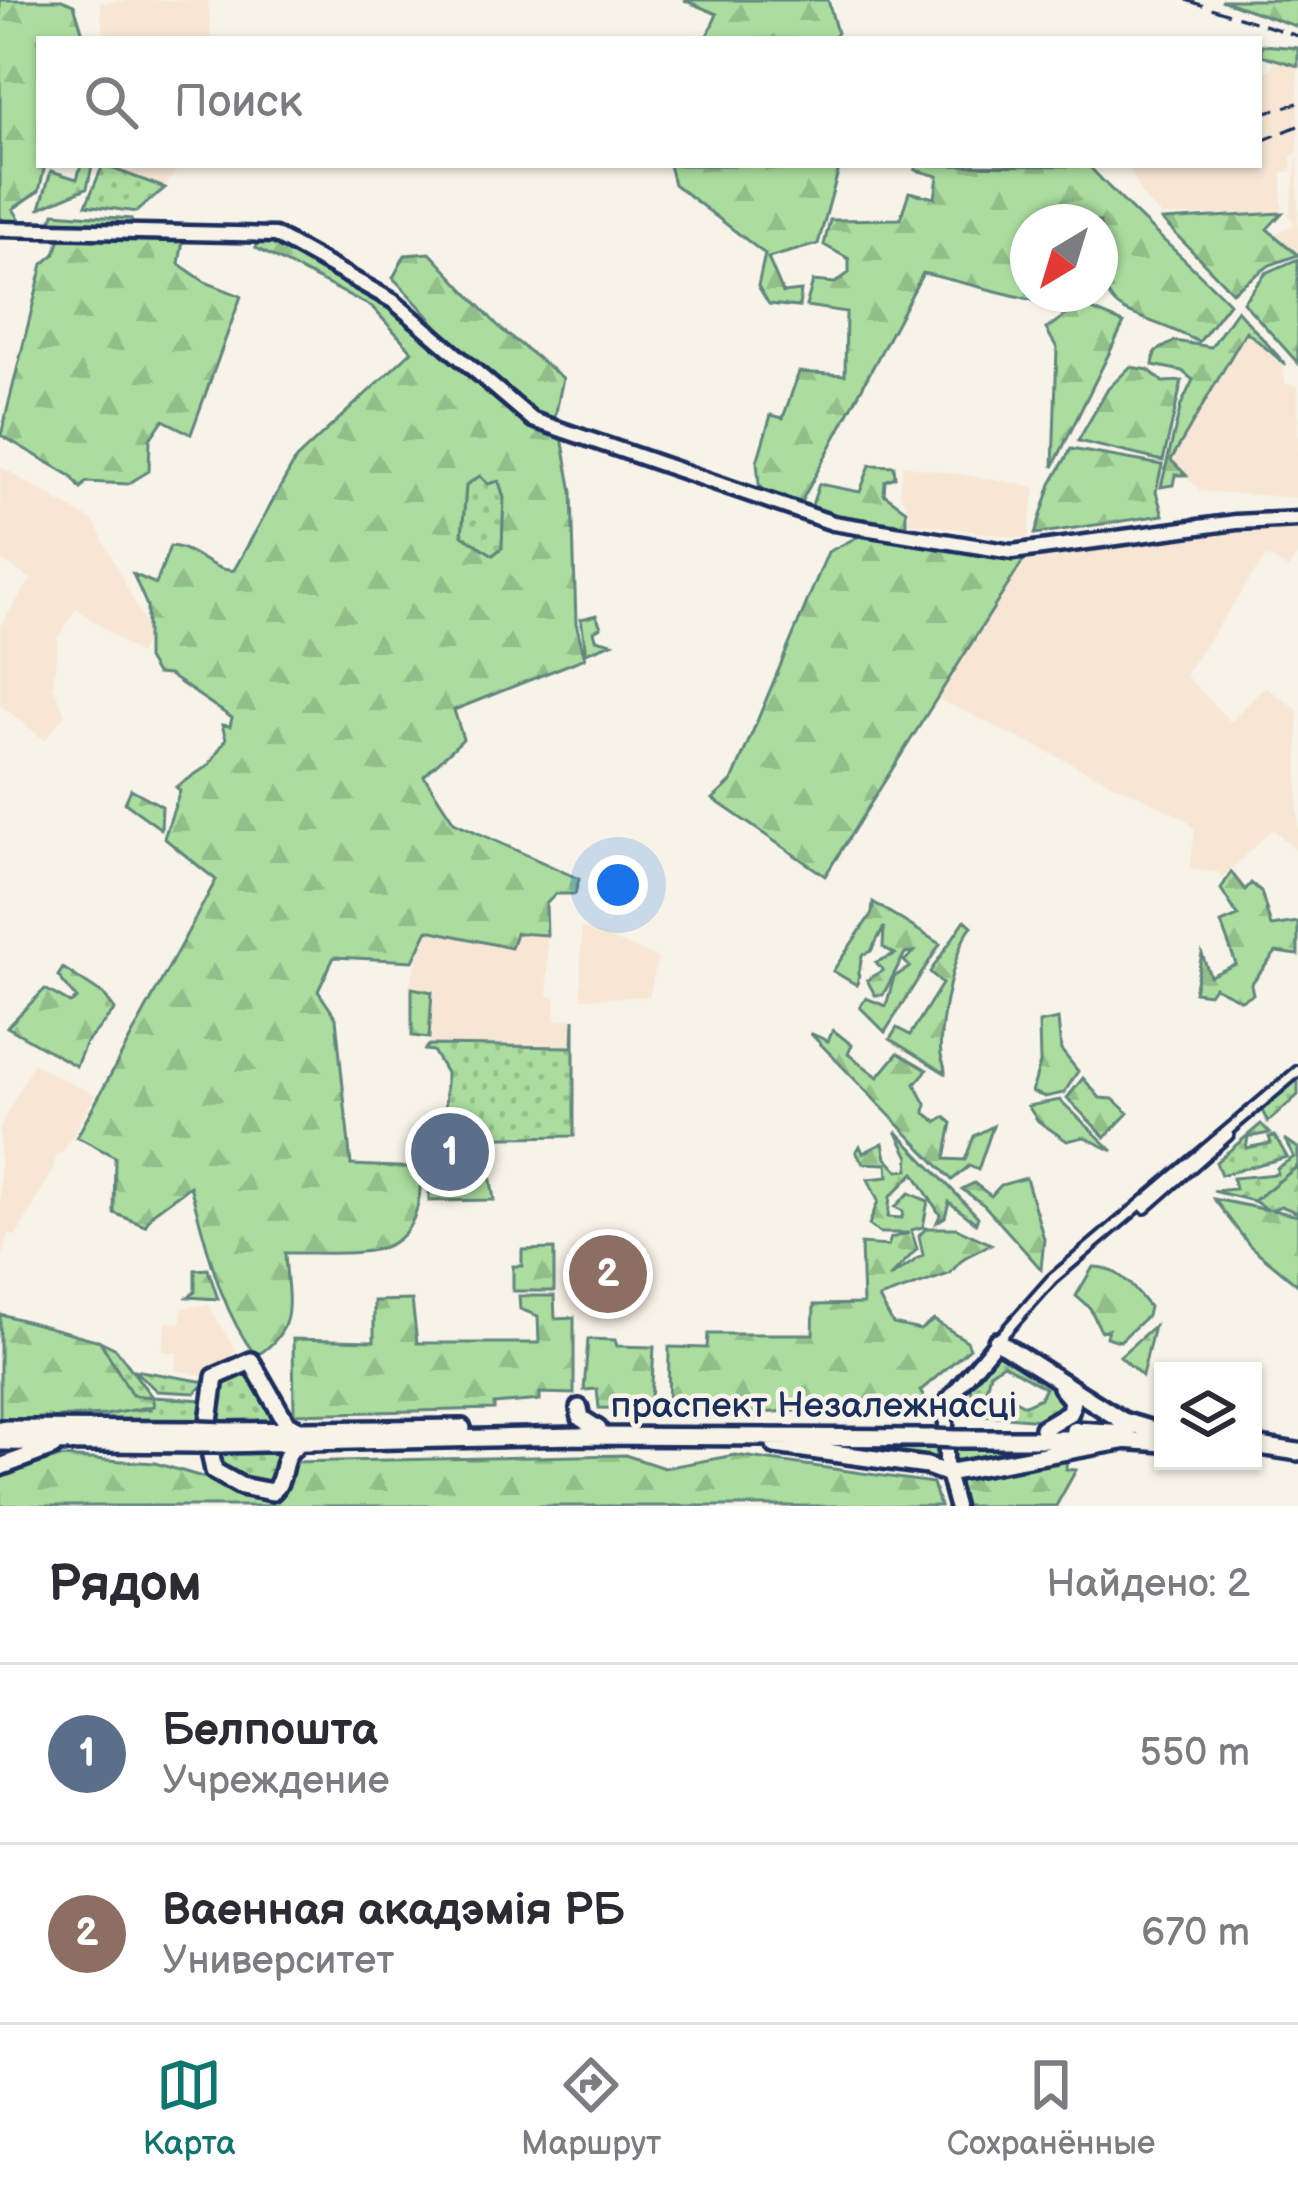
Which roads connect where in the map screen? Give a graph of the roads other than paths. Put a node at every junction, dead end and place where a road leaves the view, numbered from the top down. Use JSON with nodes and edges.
{"nodes":[{"id":1,"x":0,"y":229,"type":"edge"},
{"id":2,"x":1298,"y":519,"type":"edge"},
{"id":3,"x":1298,"y":1071,"type":"edge"},
{"id":4,"x":1233,"y":1126,"type":"junction"},
{"id":5,"x":1002,"y":1345,"type":"junction"},
{"id":6,"x":279,"y":1410,"type":"junction"},
{"id":7,"x":1043,"y":1428,"type":"junction"},
{"id":8,"x":0,"y":1429,"type":"edge"},
{"id":9,"x":465,"y":1433,"type":"junction"},
{"id":10,"x":1154,"y":1433,"type":"edge"},
{"id":11,"x":933,"y":1434,"type":"junction"},
{"id":12,"x":957,"y":1434,"type":"junction"},
{"id":13,"x":1154,"y":1436,"type":"edge"},
{"id":14,"x":198,"y":1437,"type":"junction"},
{"id":15,"x":718,"y":1437,"type":"junction"},
{"id":16,"x":267,"y":1438,"type":"junction"},
{"id":17,"x":304,"y":1438,"type":"junction"},
{"id":18,"x":1154,"y":1438,"type":"edge"},
{"id":19,"x":1127,"y":1440,"type":"junction"},
{"id":20,"x":0,"y":1442,"type":"edge"},
{"id":21,"x":77,"y":1442,"type":"junction"},
{"id":22,"x":1262,"y":1446,"type":"edge"},
{"id":23,"x":1262,"y":1454,"type":"edge"},
{"id":24,"x":1298,"y":1456,"type":"edge"},
{"id":25,"x":284,"y":1459,"type":"junction"},
{"id":26,"x":0,"y":1467,"type":"edge"},
{"id":27,"x":946,"y":1468,"type":"junction"},
{"id":28,"x":956,"y":1506,"type":"edge"}],
"edges":[{"from":1,"to":2,"type":"main road"},
{"from":3,"to":4,"type":"street"},
{"from":4,"to":5,"type":"street"},
{"from":4,"to":5,"type":"street"},
{"from":5,"to":7,"type":"highway"},
{"from":5,"to":10,"type":"highway"},
{"from":5,"to":27,"type":"main road"},
{"from":6,"to":16,"type":"highway"},
{"from":6,"to":17,"type":"highway"},
{"from":6,"to":25,"type":"highway"},
{"from":7,"to":12,"type":"highway","name":"праспект Незалежнасці"},
{"from":7,"to":13,"type":"highway","name":"праспект Незалежнасці"},
{"from":8,"to":14,"type":"highway"},
{"from":9,"to":11,"type":"highway","name":"праспект Незалежнасці"},
{"from":9,"to":15,"type":"highway","name":"праспект Незалежнасці"},
{"from":9,"to":17,"type":"highway"},
{"from":11,"to":12,"type":"highway","name":"праспект Незалежнасці"},
{"from":11,"to":15,"type":"highway","name":"праспект Незалежнасці"},
{"from":12,"to":19,"type":"highway","name":"праспект Незалежнасці"},
{"from":14,"to":16,"type":"highway","bridge":true},
{"from":14,"to":21,"type":"highway"},
{"from":15,"to":27,"type":"highway"},
{"from":16,"to":17,"type":"highway"},
{"from":16,"to":25,"type":"highway"},
{"from":17,"to":25,"type":"highway"},
{"from":18,"to":19,"type":"highway","name":"праспект Незалежнасці"},
{"from":19,"to":27,"type":"highway"},
{"from":20,"to":21,"type":"highway"},
{"from":21,"to":26,"type":"highway"},
{"from":22,"to":24,"type":"highway"},
{"from":23,"to":24,"type":"highway"},
{"from":27,"to":28,"type":"main road"}]}
